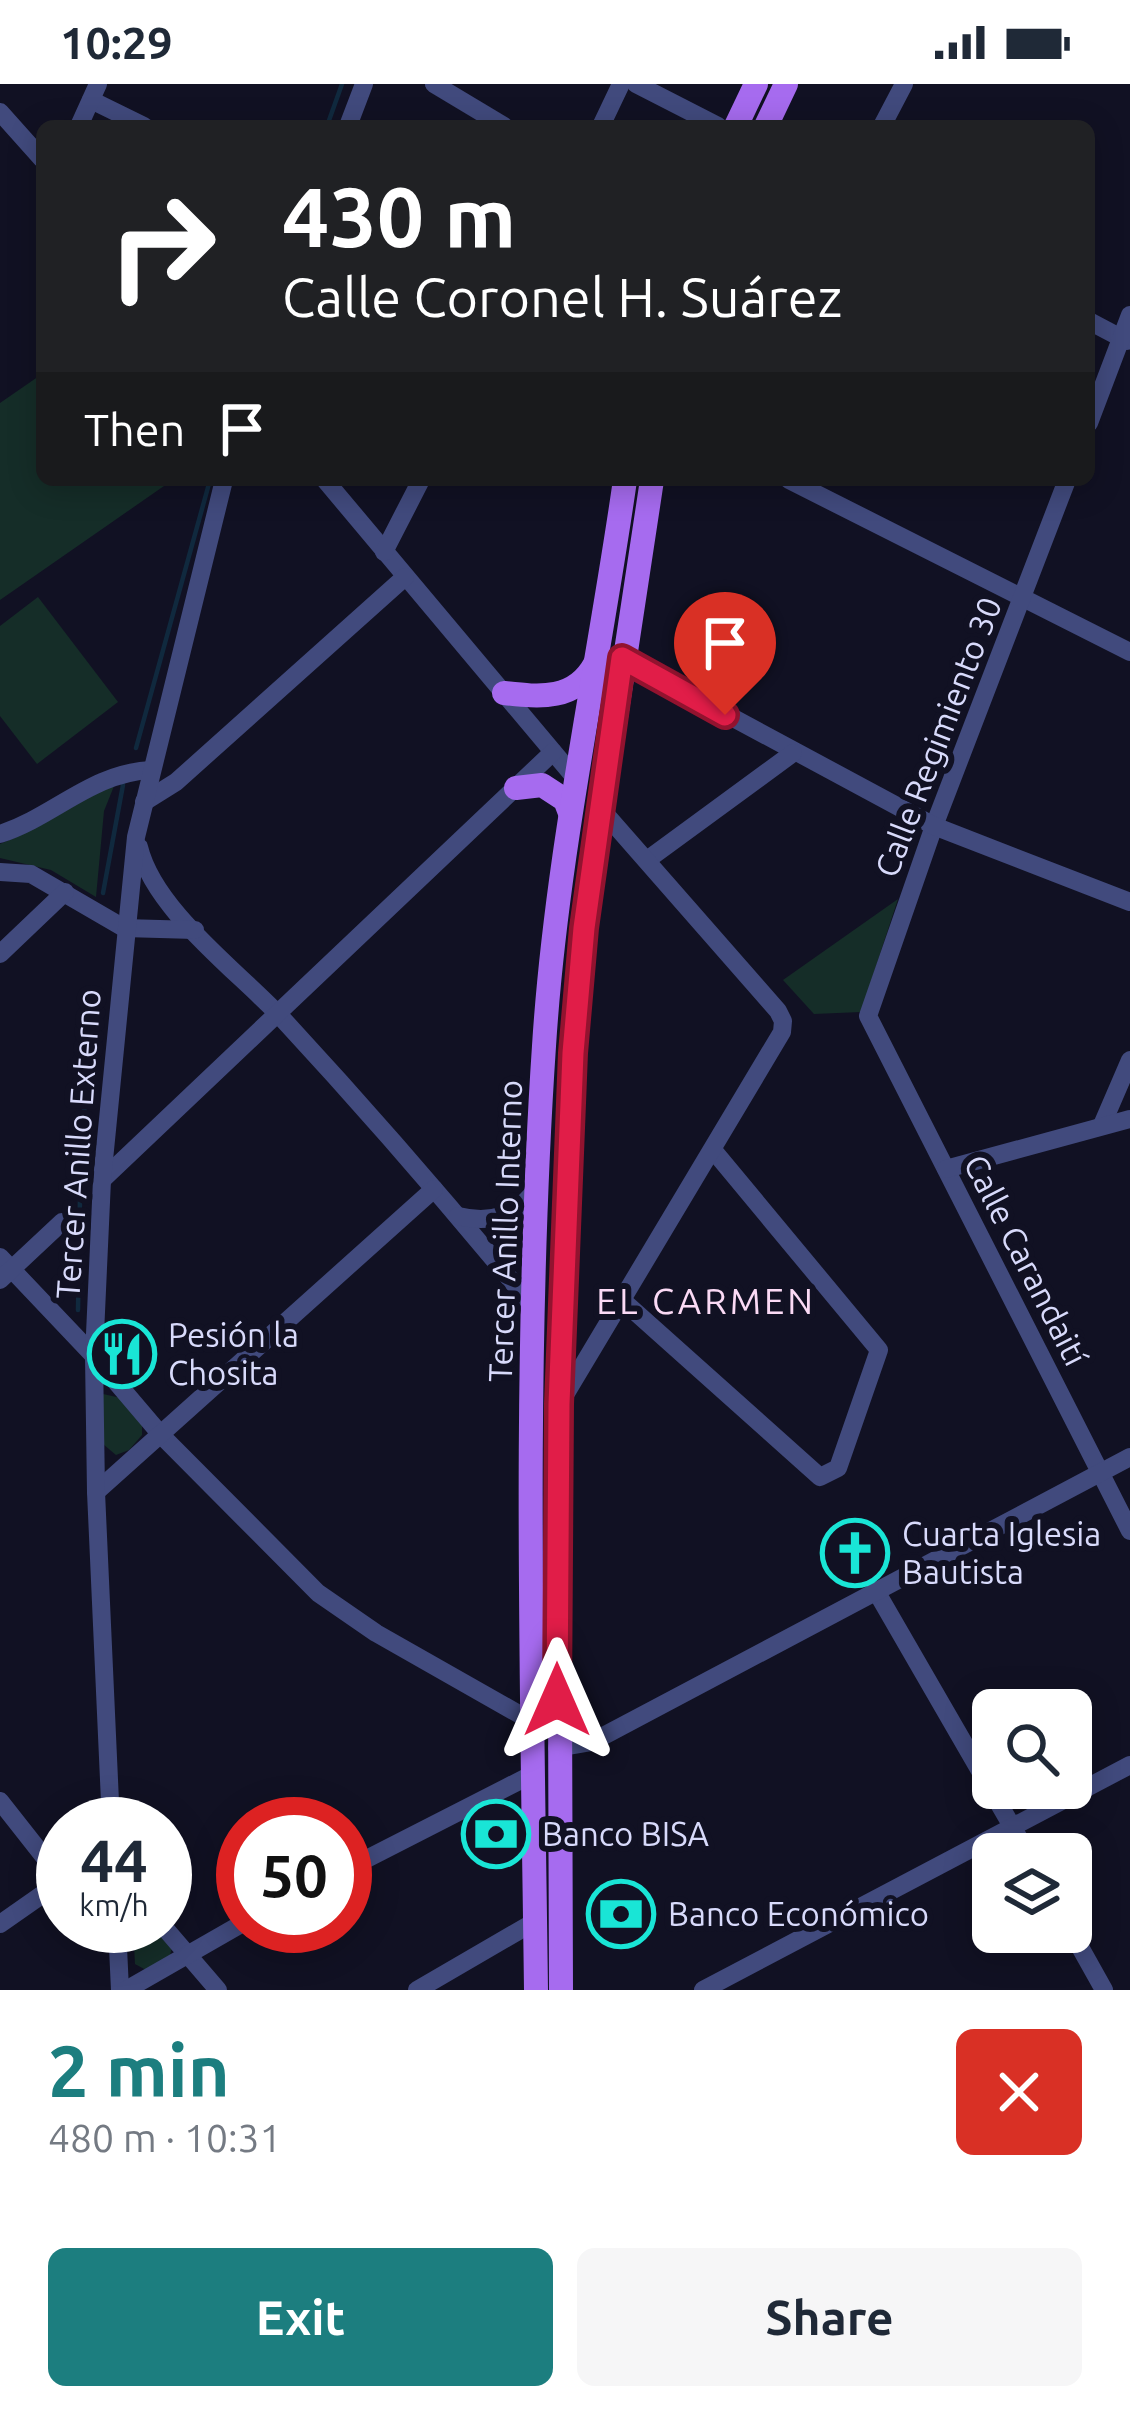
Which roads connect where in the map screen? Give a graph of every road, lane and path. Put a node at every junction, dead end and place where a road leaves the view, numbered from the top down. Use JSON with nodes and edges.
{"nodes":[{"id":1,"x":364,"y":84,"type":"edge"},
{"id":2,"x":434,"y":84,"type":"edge"},
{"id":3,"x":621,"y":84,"type":"edge"},
{"id":4,"x":636,"y":84,"type":"edge"},
{"id":5,"x":756,"y":84,"type":"edge"},
{"id":6,"x":786,"y":84,"type":"edge"},
{"id":7,"x":904,"y":84,"type":"edge"},
{"id":8,"x":94,"y":92,"type":"edge"},
{"id":9,"x":0,"y":112,"type":"edge"},
{"id":10,"x":82,"y":120,"type":"edge"},
{"id":11,"x":135,"y":120,"type":"edge"},
{"id":12,"x":350,"y":120,"type":"edge"},
{"id":13,"x":495,"y":120,"type":"edge"},
{"id":14,"x":605,"y":120,"type":"edge"},
{"id":15,"x":706,"y":120,"type":"edge"},
{"id":16,"x":739,"y":120,"type":"edge"},
{"id":17,"x":769,"y":120,"type":"edge"},
{"id":18,"x":885,"y":120,"type":"edge"},
{"id":19,"x":36,"y":152,"type":"edge"},
{"id":20,"x":1130,"y":315,"type":"edge"},
{"id":21,"x":1095,"y":324,"type":"edge"},
{"id":22,"x":1126,"y":340,"type":"edge"},
{"id":23,"x":1095,"y":410,"type":"edge"},
{"id":24,"x":222,"y":486,"type":"edge"},
{"id":25,"x":330,"y":486,"type":"edge"},
{"id":26,"x":418,"y":486,"type":"edge"},
{"id":27,"x":625,"y":486,"type":"edge"},
{"id":28,"x":651,"y":486,"type":"edge"},
{"id":29,"x":801,"y":486,"type":"edge"},
{"id":30,"x":1065,"y":486,"type":"edge"},
{"id":31,"x":384,"y":552,"type":"junction"},
{"id":32,"x":405,"y":578,"type":"junction"},
{"id":33,"x":1022,"y":599,"type":"junction"},
{"id":34,"x":617,"y":650,"type":"junction"},
{"id":35,"x":1130,"y":652,"type":"edge"},
{"id":36,"x":503,"y":693,"type":"junction"},
{"id":37,"x":553,"y":752,"type":"junction"},
{"id":38,"x":793,"y":753,"type":"junction"},
{"id":39,"x":151,"y":770,"type":"junction"},
{"id":40,"x":576,"y":779,"type":"junction"},
{"id":41,"x":516,"y":788,"type":"junction"},
{"id":42,"x":144,"y":802,"type":"junction"},
{"id":43,"x":601,"y":809,"type":"junction"},
{"id":44,"x":570,"y":813,"type":"junction"},
{"id":45,"x":934,"y":826,"type":"junction"},
{"id":46,"x":0,"y":834,"type":"edge"},
{"id":47,"x":136,"y":837,"type":"junction"},
{"id":48,"x":647,"y":860,"type":"junction"},
{"id":49,"x":0,"y":872,"type":"edge"},
{"id":50,"x":590,"y":883,"type":"junction"},
{"id":51,"x":65,"y":892,"type":"junction"},
{"id":52,"x":1130,"y":902,"type":"edge"},
{"id":53,"x":124,"y":928,"type":"junction"},
{"id":54,"x":195,"y":930,"type":"junction"},
{"id":55,"x":0,"y":954,"type":"edge"},
{"id":56,"x":279,"y":1015,"type":"junction"},
{"id":57,"x":868,"y":1016,"type":"joint"},
{"id":58,"x":1130,"y":1060,"type":"edge"},
{"id":59,"x":1130,"y":1119,"type":"edge"},
{"id":60,"x":1102,"y":1126,"type":"junction"},
{"id":61,"x":713,"y":1150,"type":"junction"},
{"id":62,"x":946,"y":1169,"type":"junction"},
{"id":63,"x":102,"y":1180,"type":"junction"},
{"id":64,"x":538,"y":1186,"type":"junction"},
{"id":65,"x":434,"y":1189,"type":"junction"},
{"id":66,"x":458,"y":1216,"type":"junction"},
{"id":67,"x":62,"y":1222,"type":"dead end"},
{"id":68,"x":4,"y":1269,"type":"edge"},
{"id":69,"x":622,"y":1300,"type":"junction"},
{"id":70,"x":534,"y":1308,"type":"junction"},
{"id":71,"x":94,"y":1356,"type":"junction"},
{"id":72,"x":573,"y":1363,"type":"junction"},
{"id":73,"x":162,"y":1436,"type":"junction"},
{"id":74,"x":1130,"y":1457,"type":"edge"},
{"id":75,"x":533,"y":1465,"type":"junction"},
{"id":76,"x":1100,"y":1472,"type":"junction"},
{"id":77,"x":96,"y":1492,"type":"junction"},
{"id":78,"x":558,"y":1514,"type":"junction"},
{"id":79,"x":1130,"y":1531,"type":"edge"},
{"id":80,"x":532,"y":1560,"type":"junction"},
{"id":81,"x":876,"y":1591,"type":"junction"},
{"id":82,"x":557,"y":1606,"type":"junction"},
{"id":83,"x":531,"y":1721,"type":"junction"},
{"id":84,"x":557,"y":1748,"type":"junction"},
{"id":85,"x":1130,"y":1765,"type":"edge"},
{"id":86,"x":531,"y":1775,"type":"junction"},
{"id":87,"x":110,"y":1797,"type":"edge"},
{"id":88,"x":0,"y":1801,"type":"edge"},
{"id":89,"x":1012,"y":1826,"type":"junction"},
{"id":90,"x":1016,"y":1833,"type":"edge"},
{"id":91,"x":36,"y":1846,"type":"edge"},
{"id":92,"x":372,"y":1856,"type":"edge"},
{"id":93,"x":36,"y":1899,"type":"edge"},
{"id":94,"x":534,"y":1922,"type":"junction"},
{"id":95,"x":0,"y":1924,"type":"edge"},
{"id":96,"x":120,"y":1953,"type":"edge"},
{"id":97,"x":184,"y":1953,"type":"edge"},
{"id":98,"x":187,"y":1953,"type":"edge"},
{"id":99,"x":1083,"y":1953,"type":"edge"},
{"id":100,"x":548,"y":1960,"type":"junction"},
{"id":101,"x":123,"y":1990,"type":"edge"},
{"id":102,"x":218,"y":1990,"type":"edge"},
{"id":103,"x":417,"y":1990,"type":"edge"},
{"id":104,"x":520,"y":1990,"type":"edge"},
{"id":105,"x":536,"y":1990,"type":"edge"},
{"id":106,"x":561,"y":1990,"type":"edge"},
{"id":107,"x":583,"y":1990,"type":"edge"},
{"id":108,"x":704,"y":1990,"type":"edge"},
{"id":109,"x":1104,"y":1990,"type":"edge"}],
"edges":[{"from":1,"to":12,"type":"street"},
{"from":2,"to":13,"type":"street"},
{"from":3,"to":14,"type":"street"},
{"from":4,"to":15,"type":"street"},
{"from":5,"to":16,"type":"main road"},
{"from":6,"to":17,"type":"main road"},
{"from":7,"to":18,"type":"street"},
{"from":8,"to":10,"type":"street"},
{"from":8,"to":11,"type":"street"},
{"from":9,"to":19,"type":"street"},
{"from":20,"to":22,"type":"street"},
{"from":21,"to":22,"type":"street"},
{"from":22,"to":23,"type":"street"},
{"from":24,"to":39,"type":"street","name":"Tercer Anillo Externo"},
{"from":25,"to":31,"type":"street"},
{"from":26,"to":31,"type":"street"},
{"from":27,"to":34,"type":"main road","name":"Tercer Anillo Interno"},
{"from":28,"to":34,"type":"main road","name":"Tercer Anillo Interno"},
{"from":29,"to":33,"type":"street"},
{"from":30,"to":33,"type":"street","name":"Calle Regimiento 30"},
{"from":31,"to":32,"type":"street"},
{"from":32,"to":36,"type":"street"},
{"from":32,"to":42,"type":"street"},
{"from":33,"to":35,"type":"street"},
{"from":33,"to":45,"type":"street","name":"Calle Regimiento 30"},
{"from":34,"to":36,"type":"main road"},
{"from":34,"to":38,"type":"street"},
{"from":34,"to":40,"type":"main road","name":"Tercer Anillo Interno"},
{"from":34,"to":40,"type":"main road"},
{"from":34,"to":43,"type":"main road","name":"Tercer Anillo Interno"},
{"from":36,"to":37,"type":"street"},
{"from":37,"to":40,"type":"street"},
{"from":37,"to":41,"type":"street"},
{"from":38,"to":45,"type":"street"},
{"from":38,"to":48,"type":"street"},
{"from":39,"to":42,"type":"street","name":"Tercer Anillo Externo"},
{"from":39,"to":46,"type":"street"},
{"from":40,"to":44,"type":"main road","name":"Tercer Anillo Interno"},
{"from":40,"to":50,"type":"main road"},
{"from":41,"to":44,"type":"main road"},
{"from":41,"to":56,"type":"street"},
{"from":42,"to":47,"type":"street","name":"Tercer Anillo Externo"},
{"from":43,"to":48,"type":"street"},
{"from":43,"to":50,"type":"main road","name":"Tercer Anillo Interno"},
{"from":44,"to":64,"type":"main road","name":"Tercer Anillo Interno"},
{"from":45,"to":52,"type":"street"},
{"from":45,"to":57,"type":"street","name":"Calle Regimiento 30"},
{"from":47,"to":53,"type":"street","name":"Tercer Anillo Externo"},
{"from":47,"to":54,"type":"street"},
{"from":48,"to":61,"type":"street"},
{"from":49,"to":51,"type":"street"},
{"from":50,"to":72,"type":"main road","name":"Tercer Anillo Interno"},
{"from":51,"to":53,"type":"street"},
{"from":51,"to":55,"type":"street"},
{"from":53,"to":54,"type":"street"},
{"from":53,"to":63,"type":"street","name":"Tercer Anillo Externo"},
{"from":54,"to":56,"type":"street"},
{"from":56,"to":63,"type":"street"},
{"from":56,"to":65,"type":"street"},
{"from":57,"to":62,"type":"street","name":"Calle Carandaití"},
{"from":58,"to":60,"type":"street"},
{"from":59,"to":60,"type":"street"},
{"from":60,"to":62,"type":"street"},
{"from":61,"to":69,"type":"street"},
{"from":61,"to":69,"type":"street"},
{"from":62,"to":76,"type":"street","name":"Calle Carandaití"},
{"from":63,"to":71,"type":"street","name":"Tercer Anillo Externo"},
{"from":64,"to":66,"type":"street"},
{"from":64,"to":70,"type":"main road","name":"Tercer Anillo Interno"},
{"from":65,"to":66,"type":"street"},
{"from":65,"to":73,"type":"street"},
{"from":66,"to":70,"type":"street"},
{"from":67,"to":68,"type":"street"},
{"from":68,"to":71,"type":"street"},
{"from":69,"to":72,"type":"street"},
{"from":70,"to":75,"type":"main road","name":"Tercer Anillo Interno"},
{"from":71,"to":73,"type":"street"},
{"from":71,"to":77,"type":"street","name":"Tercer Anillo Externo"},
{"from":72,"to":78,"type":"main road","name":"Tercer Anillo Interno"},
{"from":73,"to":77,"type":"street"},
{"from":73,"to":83,"type":"street"},
{"from":74,"to":76,"type":"street"},
{"from":75,"to":78,"type":"main road"},
{"from":75,"to":80,"type":"main road","name":"Tercer Anillo Interno"},
{"from":76,"to":79,"type":"street","name":"Calle Carandaití"},
{"from":76,"to":81,"type":"street"},
{"from":77,"to":87,"type":"street","name":"Tercer Anillo Externo"},
{"from":78,"to":82,"type":"main road","name":"Tercer Anillo Interno"},
{"from":80,"to":82,"type":"main road"},
{"from":80,"to":83,"type":"main road","name":"Tercer Anillo Interno"},
{"from":81,"to":84,"type":"street"},
{"from":81,"to":89,"type":"street"},
{"from":82,"to":84,"type":"main road","name":"Tercer Anillo Interno"},
{"from":83,"to":86,"type":"main road","name":"Tercer Anillo Interno"},
{"from":84,"to":100,"type":"main road","name":"Tercer Anillo Interno"},
{"from":85,"to":89,"type":"street"},
{"from":86,"to":92,"type":"street"},
{"from":86,"to":94,"type":"main road","name":"Tercer Anillo Interno"},
{"from":88,"to":91,"type":"street"},
{"from":89,"to":90,"type":"street"},
{"from":89,"to":108,"type":"street"},
{"from":93,"to":95,"type":"street"},
{"from":94,"to":100,"type":"main road","name":"Tercer Anillo Interno"},
{"from":94,"to":103,"type":"street"},
{"from":96,"to":101,"type":"street"},
{"from":97,"to":101,"type":"street"},
{"from":98,"to":102,"type":"street"},
{"from":99,"to":109,"type":"street"},
{"from":100,"to":104,"type":"main road"},
{"from":100,"to":105,"type":"main road","name":"Tercer Anillo Interno"},
{"from":100,"to":106,"type":"main road","name":"Tercer Anillo Interno"},
{"from":100,"to":107,"type":"main road"}]}
